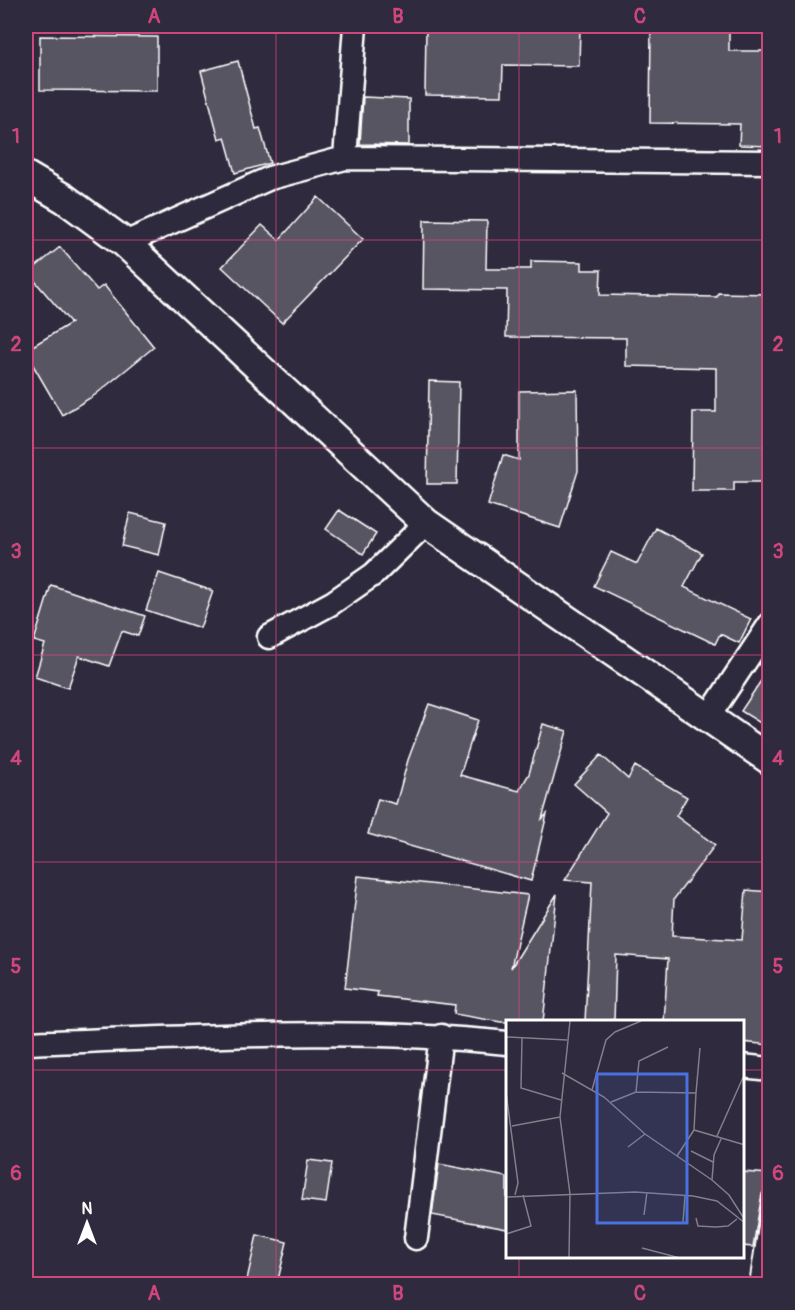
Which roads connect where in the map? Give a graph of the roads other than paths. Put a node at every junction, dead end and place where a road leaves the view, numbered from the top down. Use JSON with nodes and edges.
{"nodes":[{"id":1,"x":355,"y":26,"type":"edge"},
{"id":2,"x":345,"y":158,"type":"junction"},
{"id":3,"x":770,"y":162,"type":"edge"},
{"id":4,"x":26,"y":176,"type":"edge"},
{"id":5,"x":125,"y":243,"type":"junction"},
{"id":6,"x":426,"y":522,"type":"junction"},
{"id":7,"x":770,"y":624,"type":"edge"},
{"id":8,"x":269,"y":637,"type":"dead end"},
{"id":9,"x":707,"y":719,"type":"junction"},
{"id":10,"x":770,"y":760,"type":"edge"},
{"id":11,"x":441,"y":1036,"type":"junction"},
{"id":12,"x":506,"y":1042,"type":"edge"},
{"id":13,"x":26,"y":1043,"type":"edge"},
{"id":14,"x":744,"y":1066,"type":"edge"},
{"id":15,"x":770,"y":1069,"type":"edge"},
{"id":16,"x":770,"y":1195,"type":"edge"},
{"id":17,"x":416,"y":1239,"type":"dead end"},
{"id":18,"x":756,"y":1284,"type":"edge"}],
"edges":[{"from":1,"to":2,"type":"street"},
{"from":2,"to":3,"type":"street"},
{"from":2,"to":5,"type":"street"},
{"from":4,"to":5,"type":"street"},
{"from":5,"to":6,"type":"street"},
{"from":6,"to":8,"type":"street"},
{"from":6,"to":9,"type":"street"},
{"from":7,"to":9,"type":"street"},
{"from":9,"to":10,"type":"street"},
{"from":11,"to":12,"type":"street"},
{"from":11,"to":13,"type":"street"},
{"from":11,"to":17,"type":"street"},
{"from":14,"to":15,"type":"street"},
{"from":16,"to":18,"type":"lane"}]}
